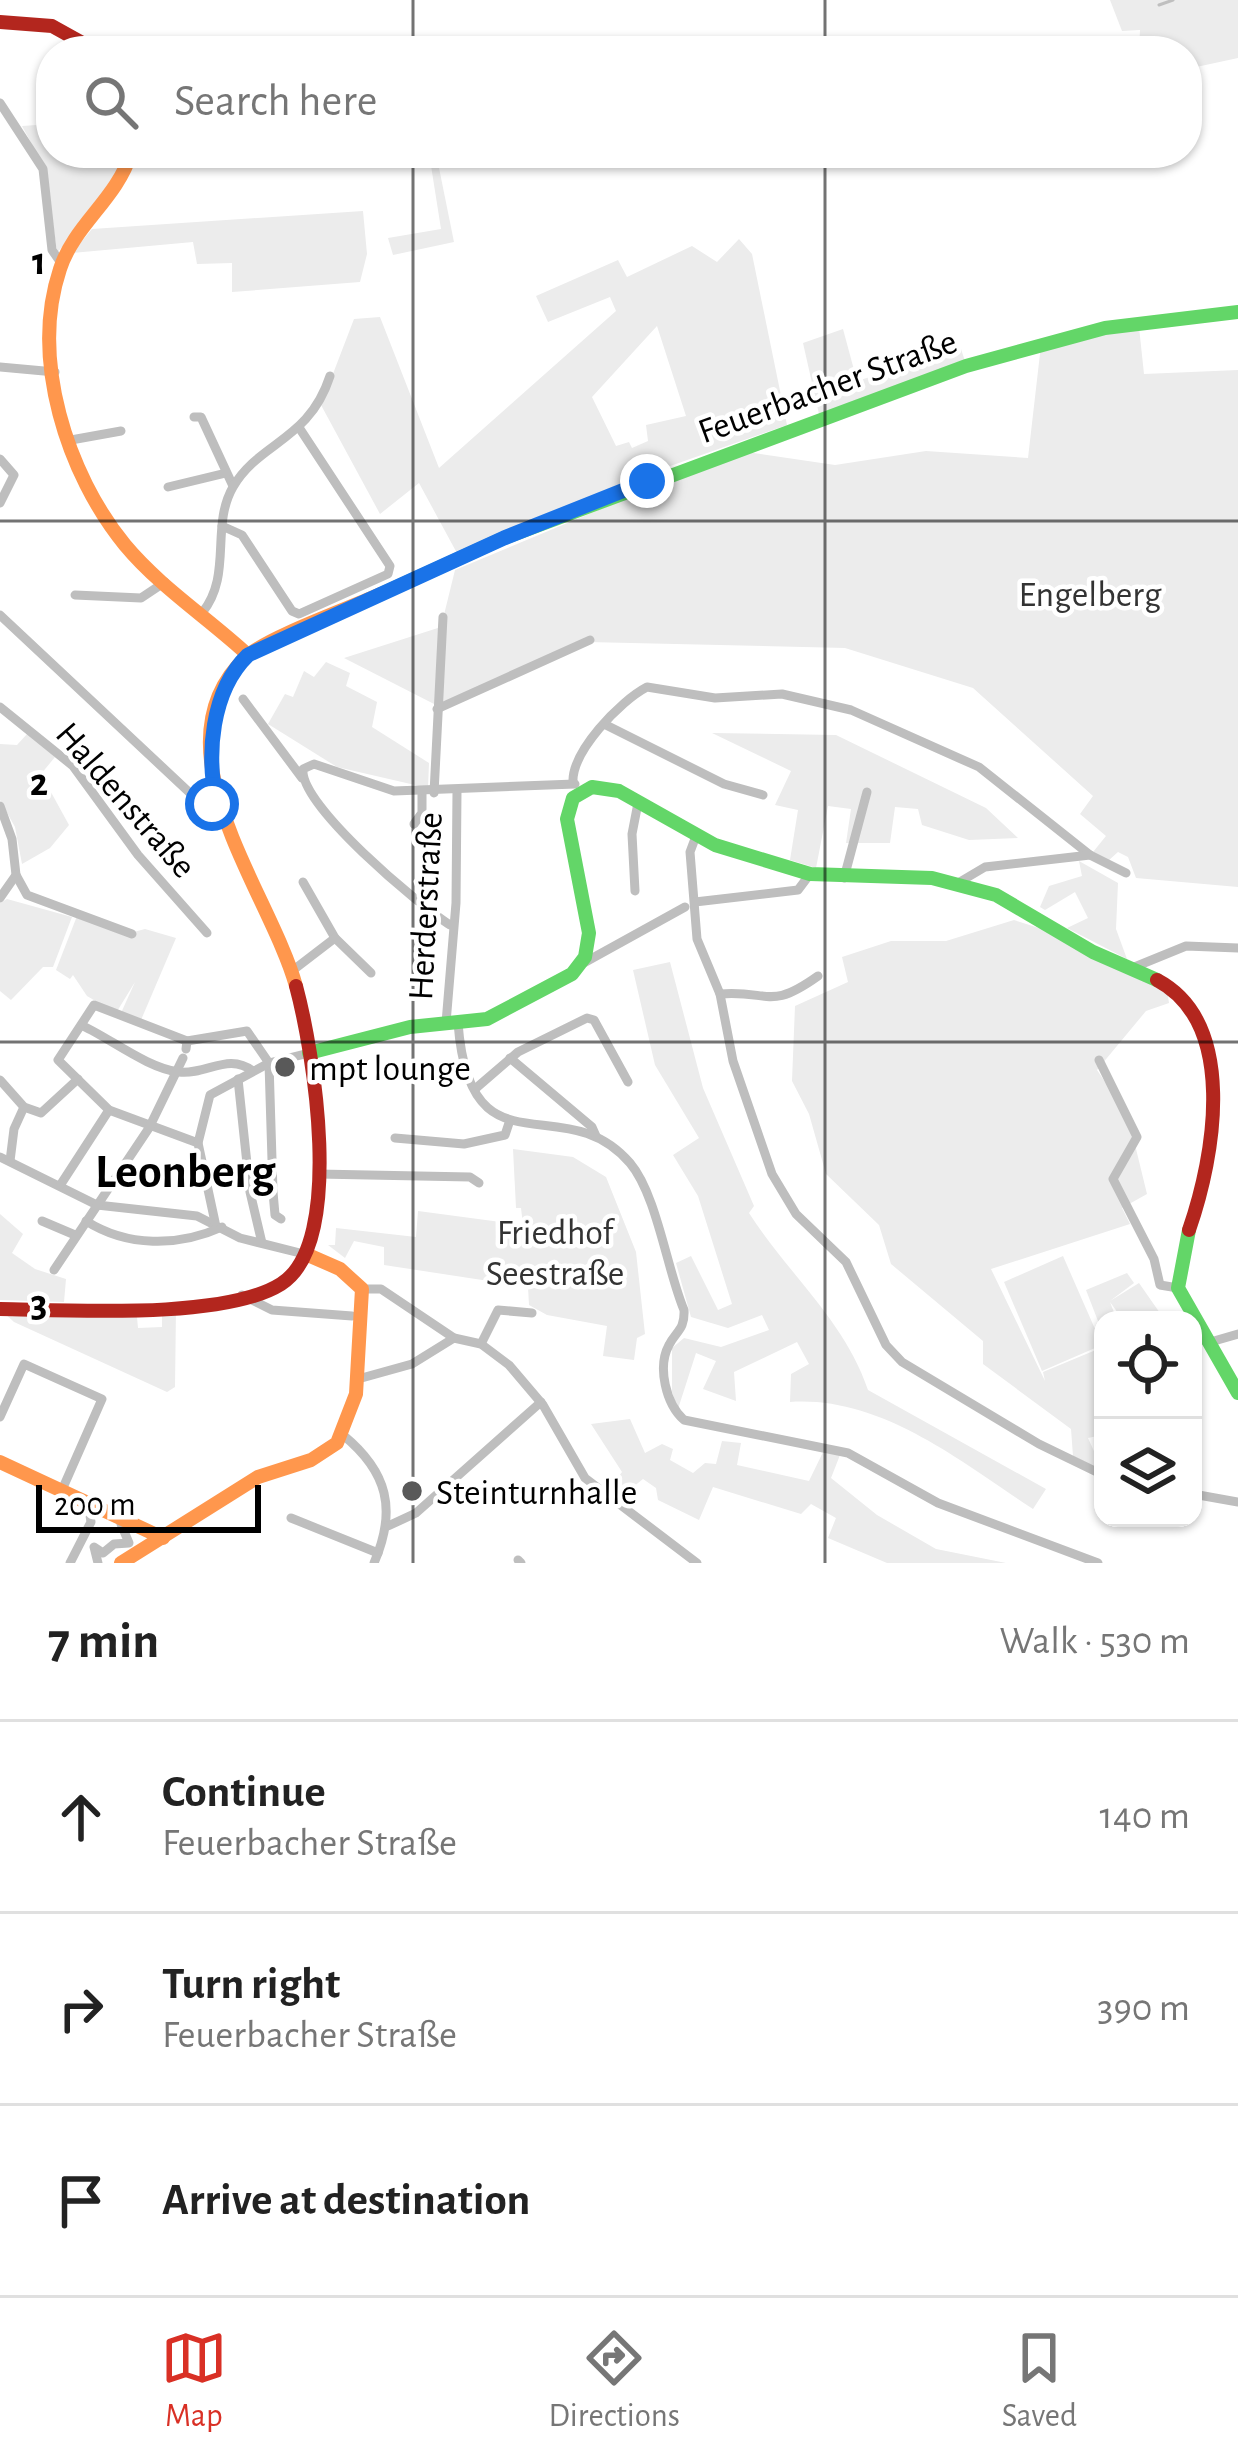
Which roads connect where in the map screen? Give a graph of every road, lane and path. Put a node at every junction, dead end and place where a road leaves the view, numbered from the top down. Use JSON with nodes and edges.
{"nodes":[{"id":1,"x":0,"y":22,"type":"edge"},
{"id":2,"x":70,"y":36,"type":"edge"},
{"id":3,"x":0,"y":103,"type":"edge"},
{"id":4,"x":36,"y":158,"type":"edge"},
{"id":5,"x":42,"y":168,"type":"edge"},
{"id":6,"x":125,"y":168,"type":"edge"},
{"id":7,"x":62,"y":263,"type":"junction"},
{"id":8,"x":1238,"y":313,"type":"edge"},
{"id":9,"x":0,"y":367,"type":"edge"},
{"id":10,"x":55,"y":372,"type":"junction"},
{"id":11,"x":330,"y":376,"type":"dead end"},
{"id":12,"x":194,"y":417,"type":"dead end"},
{"id":13,"x":300,"y":429,"type":"junction"},
{"id":14,"x":121,"y":431,"type":"dead end"},
{"id":15,"x":71,"y":440,"type":"junction"},
{"id":16,"x":0,"y":459,"type":"edge"},
{"id":17,"x":226,"y":472,"type":"junction"},
{"id":18,"x":233,"y":486,"type":"junction"},
{"id":19,"x":168,"y":487,"type":"dead end"},
{"id":20,"x":0,"y":503,"type":"edge"},
{"id":21,"x":222,"y":526,"type":"junction"},
{"id":22,"x":165,"y":582,"type":"junction"},
{"id":23,"x":75,"y":595,"type":"dead end"},
{"id":24,"x":202,"y":613,"type":"junction"},
{"id":25,"x":0,"y":615,"type":"edge"},
{"id":26,"x":443,"y":617,"type":"dead end"},
{"id":27,"x":590,"y":640,"type":"dead end"},
{"id":28,"x":248,"y":655,"type":"junction"},
{"id":29,"x":243,"y":699,"type":"dead end"},
{"id":30,"x":0,"y":706,"type":"edge"},
{"id":31,"x":437,"y":709,"type":"junction"},
{"id":32,"x":606,"y":725,"type":"junction"},
{"id":33,"x":303,"y":781,"type":"junction"},
{"id":34,"x":579,"y":786,"type":"junction"},
{"id":35,"x":457,"y":791,"type":"junction"},
{"id":36,"x":428,"y":792,"type":"junction"},
{"id":37,"x":867,"y":792,"type":"dead end"},
{"id":38,"x":763,"y":794,"type":"dead end"},
{"id":39,"x":638,"y":803,"type":"junction"},
{"id":40,"x":217,"y":804,"type":"junction"},
{"id":41,"x":0,"y":806,"type":"edge"},
{"id":42,"x":414,"y":824,"type":"dead end"},
{"id":43,"x":696,"y":836,"type":"junction"},
{"id":44,"x":1090,"y":855,"type":"junction"},
{"id":45,"x":1126,"y":873,"type":"dead end"},
{"id":46,"x":810,"y":874,"type":"junction"},
{"id":47,"x":16,"y":875,"type":"junction"},
{"id":48,"x":844,"y":878,"type":"junction"},
{"id":49,"x":302,"y":882,"type":"dead end"},
{"id":50,"x":958,"y":883,"type":"junction"},
{"id":51,"x":635,"y":891,"type":"dead end"},
{"id":52,"x":0,"y":898,"type":"edge"},
{"id":53,"x":690,"y":904,"type":"junction"},
{"id":54,"x":450,"y":926,"type":"junction"},
{"id":55,"x":207,"y":933,"type":"dead end"},
{"id":56,"x":132,"y":934,"type":"dead end"},
{"id":57,"x":335,"y":938,"type":"junction"},
{"id":58,"x":1238,"y":948,"type":"edge"},
{"id":59,"x":580,"y":965,"type":"junction"},
{"id":60,"x":1132,"y":968,"type":"junction"},
{"id":61,"x":292,"y":971,"type":"junction"},
{"id":62,"x":371,"y":973,"type":"dead end"},
{"id":63,"x":818,"y":976,"type":"dead end"},
{"id":64,"x":720,"y":994,"type":"junction"},
{"id":65,"x":452,"y":1023,"type":"junction"},
{"id":66,"x":83,"y":1026,"type":"junction"},
{"id":67,"x":185,"y":1046,"type":"junction"},
{"id":68,"x":338,"y":1046,"type":"junction"},
{"id":69,"x":309,"y":1053,"type":"junction"},
{"id":70,"x":510,"y":1058,"type":"junction"},
{"id":71,"x":1099,"y":1060,"type":"dead end"},
{"id":72,"x":269,"y":1063,"type":"junction"},
{"id":73,"x":254,"y":1071,"type":"junction"},
{"id":74,"x":178,"y":1072,"type":"junction"},
{"id":75,"x":78,"y":1079,"type":"junction"},
{"id":76,"x":0,"y":1080,"type":"edge"},
{"id":77,"x":628,"y":1082,"type":"dead end"},
{"id":78,"x":236,"y":1083,"type":"junction"},
{"id":79,"x":475,"y":1089,"type":"junction"},
{"id":80,"x":314,"y":1090,"type":"junction"},
{"id":81,"x":24,"y":1107,"type":"junction"},
{"id":82,"x":109,"y":1110,"type":"junction"},
{"id":83,"x":509,"y":1123,"type":"junction"},
{"id":84,"x":149,"y":1128,"type":"junction"},
{"id":85,"x":596,"y":1136,"type":"junction"},
{"id":86,"x":395,"y":1138,"type":"dead end"},
{"id":87,"x":194,"y":1143,"type":"junction"},
{"id":88,"x":5,"y":1159,"type":"edge"},
{"id":89,"x":316,"y":1174,"type":"junction"},
{"id":90,"x":478,"y":1183,"type":"dead end"},
{"id":91,"x":61,"y":1184,"type":"junction"},
{"id":92,"x":97,"y":1205,"type":"junction"},
{"id":93,"x":140,"y":1214,"type":"junction"},
{"id":94,"x":281,"y":1219,"type":"dead end"},
{"id":95,"x":42,"y":1220,"type":"dead end"},
{"id":96,"x":86,"y":1221,"type":"junction"},
{"id":97,"x":219,"y":1224,"type":"junction"},
{"id":98,"x":75,"y":1235,"type":"junction"},
{"id":99,"x":138,"y":1240,"type":"junction"},
{"id":100,"x":262,"y":1244,"type":"junction"},
{"id":101,"x":308,"y":1255,"type":"junction"},
{"id":102,"x":56,"y":1267,"type":"dead end"},
{"id":103,"x":1178,"y":1288,"type":"junction"},
{"id":104,"x":362,"y":1289,"type":"junction"},
{"id":105,"x":242,"y":1295,"type":"junction"},
{"id":106,"x":0,"y":1309,"type":"edge"},
{"id":107,"x":532,"y":1312,"type":"dead end"},
{"id":108,"x":352,"y":1316,"type":"dead end"},
{"id":109,"x":1238,"y":1334,"type":"edge"},
{"id":110,"x":454,"y":1338,"type":"junction"},
{"id":111,"x":1207,"y":1342,"type":"junction"},
{"id":112,"x":481,"y":1345,"type":"junction"},
{"id":113,"x":358,"y":1379,"type":"junction"},
{"id":114,"x":1238,"y":1394,"type":"edge"},
{"id":115,"x":541,"y":1402,"type":"junction"},
{"id":116,"x":0,"y":1417,"type":"edge"},
{"id":117,"x":343,"y":1436,"type":"junction"},
{"id":118,"x":0,"y":1462,"type":"edge"},
{"id":119,"x":1094,"y":1470,"type":"edge"},
{"id":120,"x":62,"y":1490,"type":"junction"},
{"id":121,"x":1202,"y":1496,"type":"edge"},
{"id":122,"x":1238,"y":1502,"type":"edge"},
{"id":123,"x":126,"y":1517,"type":"junction"},
{"id":124,"x":291,"y":1518,"type":"dead end"},
{"id":125,"x":388,"y":1526,"type":"junction"},
{"id":126,"x":163,"y":1538,"type":"junction"},
{"id":127,"x":677,"y":1549,"type":"junction"},
{"id":128,"x":376,"y":1558,"type":"edge"},
{"id":129,"x":126,"y":1560,"type":"edge"},
{"id":130,"x":70,"y":1563,"type":"edge"},
{"id":131,"x":98,"y":1563,"type":"edge"},
{"id":132,"x":667,"y":1563,"type":"edge"},
{"id":133,"x":697,"y":1563,"type":"edge"},
{"id":134,"x":1098,"y":1563,"type":"edge"}],
"edges":[{"from":1,"to":2,"type":"main road"},
{"from":3,"to":4,"type":"street"},
{"from":5,"to":7,"type":"street"},
{"from":6,"to":7,"type":"main road"},
{"from":7,"to":10,"type":"main road"},
{"from":8,"to":28,"type":"main road","name":"Feuerbacher Straße"},
{"from":9,"to":10,"type":"street"},
{"from":10,"to":15,"type":"main road"},
{"from":11,"to":13,"type":"street"},
{"from":12,"to":17,"type":"street"},
{"from":13,"to":18,"type":"street"},
{"from":13,"to":21,"type":"street"},
{"from":14,"to":15,"type":"street"},
{"from":15,"to":22,"type":"main road"},
{"from":16,"to":20,"type":"street"},
{"from":17,"to":18,"type":"street"},
{"from":17,"to":19,"type":"street"},
{"from":18,"to":21,"type":"street"},
{"from":21,"to":24,"type":"street"},
{"from":22,"to":23,"type":"street"},
{"from":22,"to":24,"type":"main road"},
{"from":24,"to":28,"type":"main road"},
{"from":25,"to":40,"type":"street"},
{"from":26,"to":31,"type":"street"},
{"from":27,"to":31,"type":"street"},
{"from":28,"to":40,"type":"main road"},
{"from":29,"to":33,"type":"street"},
{"from":30,"to":55,"type":"street","name":"Haldenstraße"},
{"from":31,"to":36,"type":"street"},
{"from":32,"to":34,"type":"street"},
{"from":32,"to":38,"type":"street"},
{"from":32,"to":44,"type":"street"},
{"from":33,"to":36,"type":"street"},
{"from":33,"to":54,"type":"street"},
{"from":34,"to":35,"type":"street"},
{"from":34,"to":39,"type":"main road"},
{"from":34,"to":59,"type":"main road"},
{"from":35,"to":36,"type":"street"},
{"from":35,"to":54,"type":"street","name":"Herderstraße"},
{"from":36,"to":42,"type":"street"},
{"from":37,"to":48,"type":"street"},
{"from":39,"to":43,"type":"main road"},
{"from":39,"to":51,"type":"street"},
{"from":40,"to":61,"type":"main road"},
{"from":41,"to":47,"type":"street"},
{"from":43,"to":46,"type":"main road"},
{"from":43,"to":53,"type":"street"},
{"from":44,"to":45,"type":"street"},
{"from":44,"to":50,"type":"street"},
{"from":46,"to":48,"type":"main road"},
{"from":46,"to":53,"type":"street"},
{"from":47,"to":52,"type":"street"},
{"from":47,"to":56,"type":"street"},
{"from":48,"to":50,"type":"main road"},
{"from":49,"to":57,"type":"street"},
{"from":50,"to":60,"type":"main road"},
{"from":53,"to":59,"type":"street"},
{"from":53,"to":64,"type":"street"},
{"from":54,"to":65,"type":"street","name":"Herderstraße"},
{"from":57,"to":61,"type":"street"},
{"from":57,"to":62,"type":"street"},
{"from":58,"to":60,"type":"street"},
{"from":59,"to":65,"type":"main road"},
{"from":60,"to":103,"type":"main road"},
{"from":61,"to":69,"type":"main road"},
{"from":63,"to":64,"type":"street"},
{"from":64,"to":119,"type":"street"},
{"from":65,"to":68,"type":"main road"},
{"from":65,"to":79,"type":"street","name":"Herderstraße"},
{"from":66,"to":67,"type":"street"},
{"from":66,"to":74,"type":"street"},
{"from":66,"to":75,"type":"street"},
{"from":67,"to":72,"type":"street"},
{"from":67,"to":74,"type":"street"},
{"from":68,"to":69,"type":"main road"},
{"from":68,"to":80,"type":"main road"},
{"from":69,"to":72,"type":"street"},
{"from":69,"to":80,"type":"main road"},
{"from":70,"to":77,"type":"street"},
{"from":70,"to":79,"type":"street"},
{"from":70,"to":85,"type":"street"},
{"from":71,"to":103,"type":"street"},
{"from":72,"to":73,"type":"street"},
{"from":72,"to":94,"type":"street"},
{"from":73,"to":74,"type":"street"},
{"from":73,"to":78,"type":"street"},
{"from":74,"to":84,"type":"street"},
{"from":75,"to":81,"type":"street"},
{"from":75,"to":82,"type":"street"},
{"from":76,"to":81,"type":"street"},
{"from":78,"to":87,"type":"street"},
{"from":78,"to":100,"type":"street"},
{"from":79,"to":83,"type":"street"},
{"from":80,"to":89,"type":"main road"},
{"from":81,"to":88,"type":"street"},
{"from":82,"to":84,"type":"street"},
{"from":82,"to":91,"type":"street"},
{"from":83,"to":85,"type":"street"},
{"from":83,"to":86,"type":"street"},
{"from":84,"to":87,"type":"street"},
{"from":84,"to":92,"type":"street"},
{"from":85,"to":134,"type":"street"},
{"from":87,"to":97,"type":"street"},
{"from":88,"to":91,"type":"street"},
{"from":89,"to":90,"type":"street"},
{"from":89,"to":101,"type":"main road"},
{"from":91,"to":92,"type":"street"},
{"from":92,"to":93,"type":"street"},
{"from":92,"to":96,"type":"street"},
{"from":93,"to":97,"type":"street"},
{"from":93,"to":99,"type":"street"},
{"from":95,"to":98,"type":"street"},
{"from":96,"to":98,"type":"street"},
{"from":96,"to":99,"type":"street"},
{"from":97,"to":99,"type":"street"},
{"from":97,"to":100,"type":"street"},
{"from":98,"to":102,"type":"street"},
{"from":100,"to":101,"type":"street"},
{"from":101,"to":104,"type":"main road"},
{"from":101,"to":105,"type":"main road"},
{"from":103,"to":111,"type":"main road"},
{"from":104,"to":110,"type":"street"},
{"from":104,"to":113,"type":"main road"},
{"from":105,"to":106,"type":"main road"},
{"from":105,"to":108,"type":"street"},
{"from":107,"to":112,"type":"street"},
{"from":109,"to":111,"type":"street"},
{"from":110,"to":112,"type":"street"},
{"from":110,"to":113,"type":"street"},
{"from":111,"to":114,"type":"main road"},
{"from":112,"to":115,"type":"street"},
{"from":113,"to":117,"type":"main road"},
{"from":115,"to":125,"type":"street"},
{"from":115,"to":127,"type":"street"},
{"from":116,"to":120,"type":"street"},
{"from":117,"to":125,"type":"street"},
{"from":117,"to":126,"type":"main road"},
{"from":118,"to":120,"type":"main road"},
{"from":120,"to":123,"type":"main road"},
{"from":121,"to":122,"type":"street"},
{"from":123,"to":126,"type":"main road"},
{"from":123,"to":129,"type":"main road"},
{"from":124,"to":128,"type":"street"},
{"from":125,"to":128,"type":"street"},
{"from":126,"to":129,"type":"main road"},
{"from":127,"to":132,"type":"street"},
{"from":127,"to":133,"type":"street"},
{"from":130,"to":131,"type":"street"}]}
